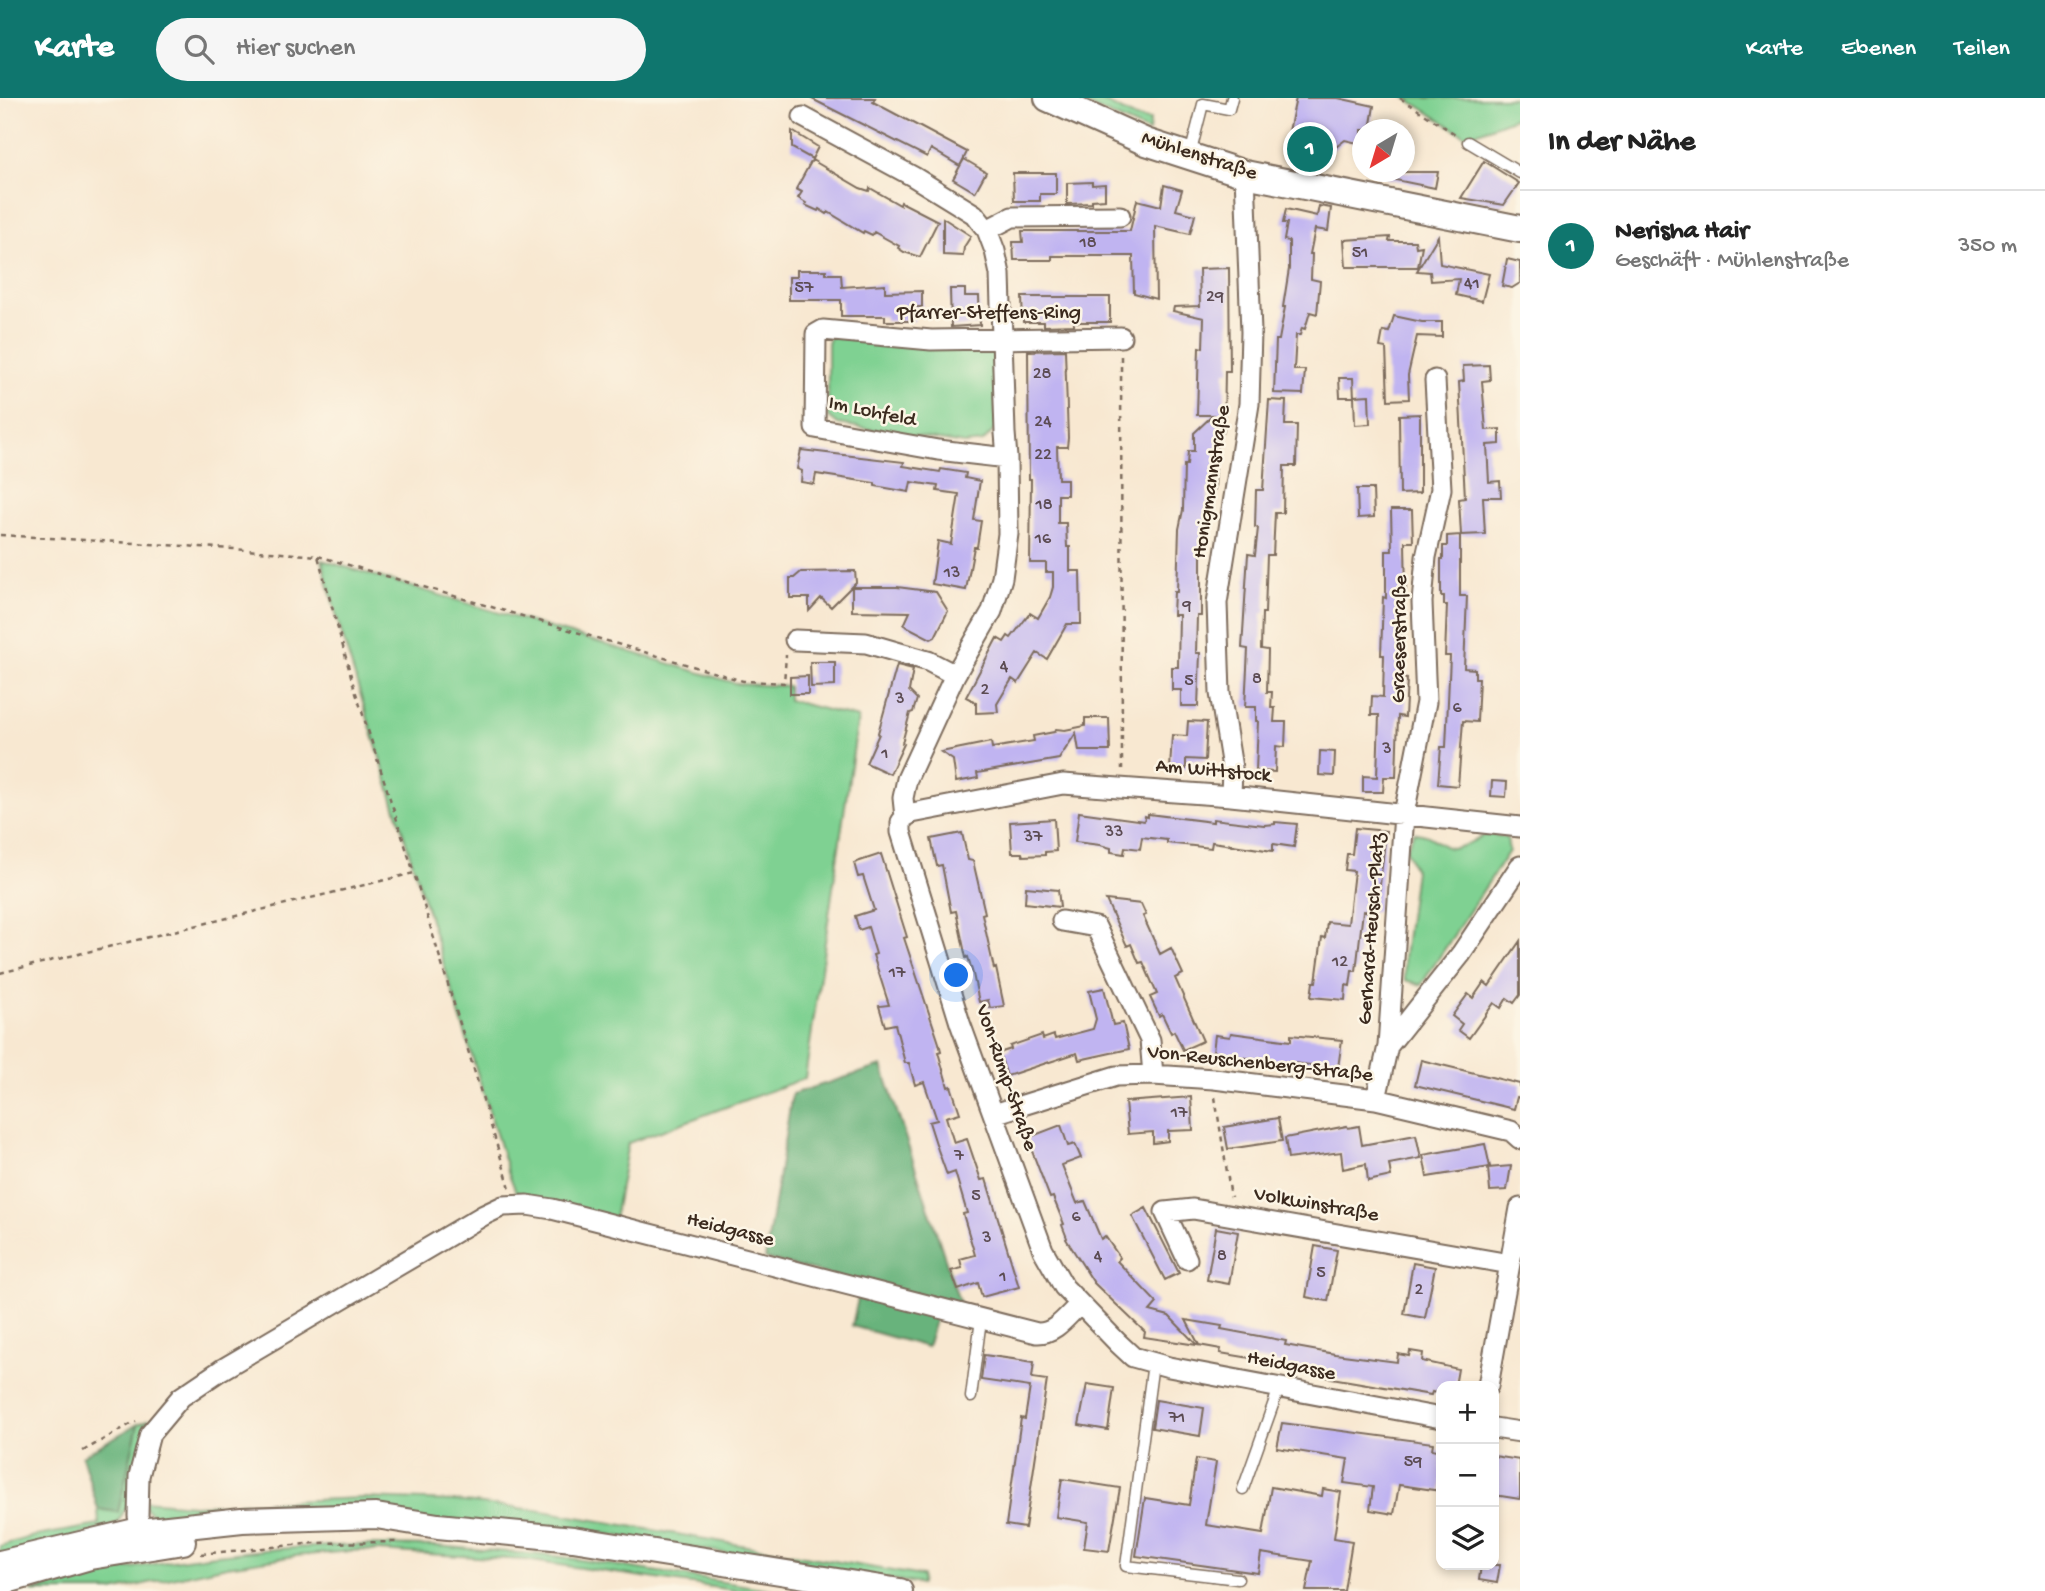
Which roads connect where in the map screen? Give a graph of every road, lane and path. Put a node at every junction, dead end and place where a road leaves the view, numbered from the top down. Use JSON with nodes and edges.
{"nodes":[{"id":1,"x":1048,"y":98,"type":"edge"},
{"id":2,"x":1232,"y":98,"type":"edge"},
{"id":3,"x":1400,"y":98,"type":"edge"},
{"id":4,"x":803,"y":117,"type":"dead end"},
{"id":5,"x":1468,"y":142,"type":"joint"},
{"id":6,"x":1190,"y":156,"type":"junction"},
{"id":7,"x":1520,"y":173,"type":"edge"},
{"id":8,"x":1245,"y":174,"type":"junction"},
{"id":9,"x":1120,"y":216,"type":"dead end"},
{"id":10,"x":1520,"y":229,"type":"edge"},
{"id":11,"x":987,"y":230,"type":"junction"},
{"id":12,"x":816,"y":334,"type":"joint"},
{"id":13,"x":1121,"y":337,"type":"joint"},
{"id":14,"x":1003,"y":338,"type":"junction"},
{"id":15,"x":1435,"y":380,"type":"dead end"},
{"id":16,"x":1007,"y":458,"type":"junction"},
{"id":17,"x":0,"y":535,"type":"edge"},
{"id":18,"x":318,"y":556,"type":"junction"},
{"id":19,"x":795,"y":640,"type":"joint"},
{"id":20,"x":955,"y":675,"type":"junction"},
{"id":21,"x":1122,"y":787,"type":"junction"},
{"id":22,"x":1231,"y":796,"type":"junction"},
{"id":23,"x":1404,"y":814,"type":"junction"},
{"id":24,"x":905,"y":817,"type":"junction"},
{"id":25,"x":1520,"y":827,"type":"edge"},
{"id":26,"x":1520,"y":866,"type":"edge"},
{"id":27,"x":414,"y":873,"type":"junction"},
{"id":28,"x":1062,"y":921,"type":"dead end"},
{"id":29,"x":0,"y":973,"type":"edge"},
{"id":30,"x":1388,"y":1046,"type":"junction"},
{"id":31,"x":1153,"y":1075,"type":"junction"},
{"id":32,"x":1214,"y":1079,"type":"junction"},
{"id":33,"x":1376,"y":1099,"type":"junction"},
{"id":34,"x":994,"y":1114,"type":"junction"},
{"id":35,"x":1520,"y":1139,"type":"edge"},
{"id":36,"x":515,"y":1205,"type":"junction"},
{"id":37,"x":1520,"y":1208,"type":"edge"},
{"id":38,"x":1231,"y":1214,"type":"junction"},
{"id":39,"x":1186,"y":1259,"type":"dead end"},
{"id":40,"x":1510,"y":1264,"type":"junction"},
{"id":41,"x":1079,"y":1305,"type":"junction"},
{"id":42,"x":981,"y":1319,"type":"junction"},
{"id":43,"x":1153,"y":1363,"type":"junction"},
{"id":44,"x":1489,"y":1381,"type":"edge"},
{"id":45,"x":1279,"y":1388,"type":"junction"},
{"id":46,"x":971,"y":1397,"type":"dead end"},
{"id":47,"x":1436,"y":1417,"type":"edge"},
{"id":48,"x":138,"y":1419,"type":"dead end"},
{"id":49,"x":1499,"y":1429,"type":"edge"},
{"id":50,"x":1520,"y":1432,"type":"edge"},
{"id":51,"x":83,"y":1451,"type":"dead end"},
{"id":52,"x":1243,"y":1489,"type":"dead end"},
{"id":53,"x":143,"y":1539,"type":"junction"},
{"id":54,"x":399,"y":1542,"type":"dead end"},
{"id":55,"x":199,"y":1554,"type":"dead end"},
{"id":56,"x":0,"y":1563,"type":"edge"},
{"id":57,"x":1238,"y":1578,"type":"dead end"},
{"id":58,"x":0,"y":1583,"type":"edge"},
{"id":59,"x":900,"y":1591,"type":"edge"}],
"edges":[{"from":1,"to":6,"type":"main road","name":"Mühlenstraße"},
{"from":2,"to":6,"type":"lane"},
{"from":3,"to":5,"type":"path"},
{"from":4,"to":11,"type":"street"},
{"from":5,"to":7,"type":"lane"},
{"from":6,"to":8,"type":"main road","name":"Mühlenstraße"},
{"from":8,"to":10,"type":"main road","name":"Mühlenstraße"},
{"from":8,"to":22,"type":"street","name":"Honigmannstraße"},
{"from":9,"to":11,"type":"street"},
{"from":11,"to":14,"type":"street"},
{"from":12,"to":14,"type":"street","name":"Pfarrer-Steffens-Ring"},
{"from":12,"to":16,"type":"street","name":"Im Lohfeld"},
{"from":13,"to":14,"type":"street","name":"Pfarrer-Steffens-Ring"},
{"from":13,"to":21,"type":"path"},
{"from":14,"to":16,"type":"street"},
{"from":15,"to":23,"type":"street","name":"Graeserstraße"},
{"from":16,"to":20,"type":"street"},
{"from":17,"to":18,"type":"path"},
{"from":18,"to":19,"type":"path"},
{"from":18,"to":27,"type":"path"},
{"from":19,"to":20,"type":"street"},
{"from":20,"to":24,"type":"street"},
{"from":21,"to":22,"type":"street","name":"Am Wittstock"},
{"from":21,"to":24,"type":"street","name":"Am Wittstock"},
{"from":22,"to":23,"type":"street","name":"Am Wittstock"},
{"from":23,"to":25,"type":"street","name":"Am Wittstock"},
{"from":23,"to":30,"type":"street","name":"Gerhard-Heusch-Platz"},
{"from":24,"to":34,"type":"street","name":"Von-Rump-Straße"},
{"from":26,"to":30,"type":"street","name":"Gerhard-Heusch-Platz"},
{"from":27,"to":29,"type":"path"},
{"from":27,"to":36,"type":"path"},
{"from":28,"to":31,"type":"street"},
{"from":30,"to":33,"type":"street","name":"Gerhard-Heusch-Platz"},
{"from":31,"to":32,"type":"street","name":"Von-Reuschenberg-Straße"},
{"from":31,"to":34,"type":"street","name":"Von-Reuschenberg-Straße"},
{"from":32,"to":33,"type":"street","name":"Von-Reuschenberg-Straße"},
{"from":32,"to":38,"type":"path"},
{"from":33,"to":35,"type":"street","name":"Von-Reuschenberg-Straße"},
{"from":34,"to":41,"type":"street","name":"Von-Rump-Straße"},
{"from":36,"to":42,"type":"street","name":"Heidgasse"},
{"from":36,"to":53,"type":"street","name":"Heidgasse"},
{"from":37,"to":40,"type":"street"},
{"from":38,"to":39,"type":"street","name":"Volkwinstraße"},
{"from":38,"to":40,"type":"street","name":"Volkwinstraße"},
{"from":40,"to":44,"type":"street"},
{"from":41,"to":42,"type":"street","name":"Heidgasse"},
{"from":41,"to":43,"type":"street","name":"Heidgasse"},
{"from":42,"to":46,"type":"lane"},
{"from":43,"to":45,"type":"street","name":"Heidgasse"},
{"from":43,"to":57,"type":"lane"},
{"from":45,"to":47,"type":"street","name":"Heidgasse"},
{"from":45,"to":52,"type":"lane"},
{"from":48,"to":51,"type":"path"},
{"from":49,"to":50,"type":"street"},
{"from":53,"to":56,"type":"street"},
{"from":53,"to":58,"type":"street"},
{"from":53,"to":59,"type":"street"},
{"from":54,"to":55,"type":"path"}]}
